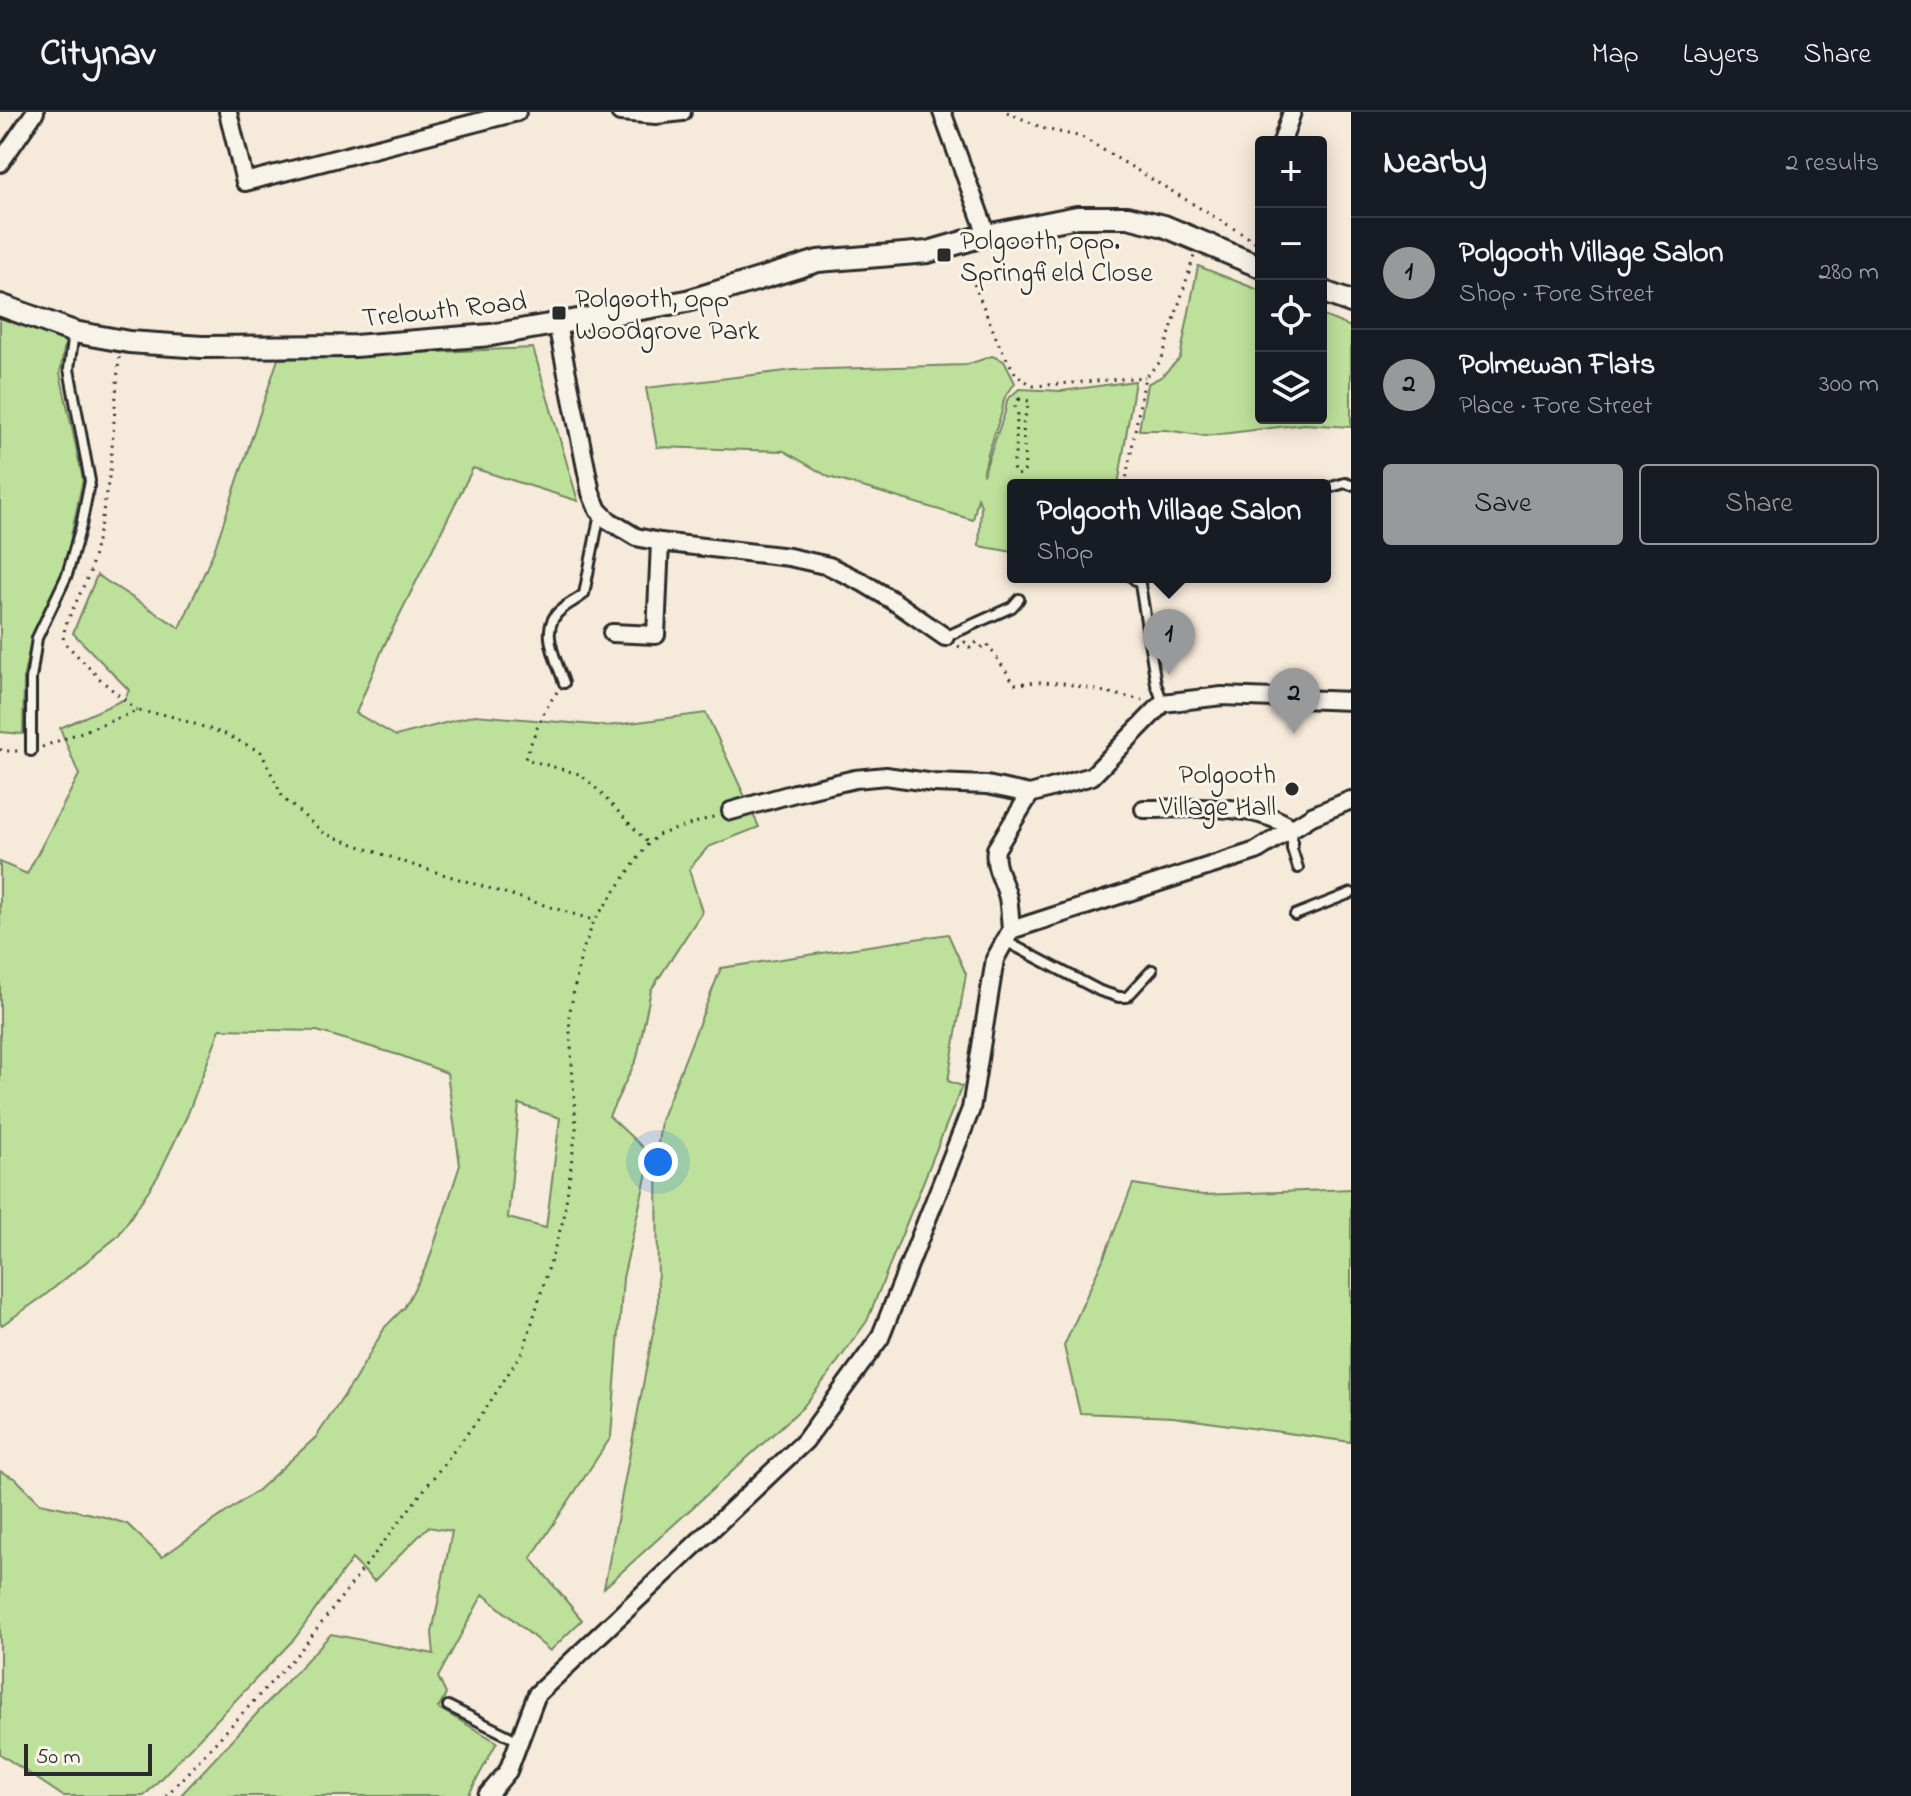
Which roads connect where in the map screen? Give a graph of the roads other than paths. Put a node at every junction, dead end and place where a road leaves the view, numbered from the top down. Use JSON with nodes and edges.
{"nodes":[{"id":1,"x":35,"y":112,"type":"edge"},
{"id":2,"x":228,"y":112,"type":"edge"},
{"id":3,"x":517,"y":112,"type":"edge"},
{"id":4,"x":620,"y":112,"type":"edge"},
{"id":5,"x":682,"y":112,"type":"edge"},
{"id":6,"x":942,"y":112,"type":"edge"},
{"id":7,"x":1292,"y":112,"type":"edge"},
{"id":8,"x":1284,"y":136,"type":"edge"},
{"id":9,"x":0,"y":163,"type":"edge"},
{"id":10,"x":987,"y":235,"type":"junction"},
{"id":11,"x":1255,"y":264,"type":"edge"},
{"id":12,"x":1327,"y":293,"type":"edge"},
{"id":13,"x":1351,"y":302,"type":"edge"},
{"id":14,"x":0,"y":305,"type":"edge"},
{"id":15,"x":557,"y":324,"type":"junction"},
{"id":16,"x":74,"y":332,"type":"junction"},
{"id":17,"x":1351,"y":485,"type":"edge"},
{"id":18,"x":1331,"y":487,"type":"edge"},
{"id":19,"x":600,"y":512,"type":"junction"},
{"id":20,"x":660,"y":542,"type":"junction"},
{"id":21,"x":1139,"y":583,"type":"edge"},
{"id":22,"x":1019,"y":599,"type":"dead end"},
{"id":23,"x":612,"y":633,"type":"dead end"},
{"id":24,"x":945,"y":637,"type":"joint"},
{"id":25,"x":564,"y":683,"type":"road end"},
{"id":26,"x":1351,"y":701,"type":"edge"},
{"id":27,"x":1163,"y":703,"type":"junction"},
{"id":28,"x":31,"y":751,"type":"road end"},
{"id":29,"x":1030,"y":794,"type":"junction"},
{"id":30,"x":1351,"y":800,"type":"edge"},
{"id":31,"x":1144,"y":809,"type":"dead end"},
{"id":32,"x":731,"y":811,"type":"road end"},
{"id":33,"x":1292,"y":828,"type":"junction"},
{"id":34,"x":1298,"y":868,"type":"dead end"},
{"id":35,"x":1351,"y":893,"type":"edge"},
{"id":36,"x":1295,"y":915,"type":"dead end"},
{"id":37,"x":1008,"y":936,"type":"junction"},
{"id":38,"x":1152,"y":970,"type":"dead end"},
{"id":39,"x":448,"y":1706,"type":"dead end"},
{"id":40,"x":519,"y":1741,"type":"junction"},
{"id":41,"x":487,"y":1796,"type":"edge"}],
"edges":[{"from":1,"to":9,"type":"street"},
{"from":2,"to":3,"type":"street"},
{"from":4,"to":5,"type":"street"},
{"from":6,"to":10,"type":"street"},
{"from":7,"to":8,"type":"street"},
{"from":10,"to":11,"type":"street","name":"Trelowth Road"},
{"from":10,"to":15,"type":"street","name":"Trelowth Road"},
{"from":12,"to":13,"type":"street"},
{"from":14,"to":16,"type":"street","name":"Trelowth Road"},
{"from":15,"to":16,"type":"street","name":"Trelowth Road"},
{"from":15,"to":19,"type":"street"},
{"from":16,"to":28,"type":"lane"},
{"from":17,"to":18,"type":"lane"},
{"from":19,"to":20,"type":"street"},
{"from":19,"to":25,"type":"lane"},
{"from":20,"to":23,"type":"street"},
{"from":20,"to":24,"type":"street"},
{"from":21,"to":27,"type":"lane"},
{"from":22,"to":24,"type":"lane"},
{"from":26,"to":27,"type":"street"},
{"from":27,"to":29,"type":"street"},
{"from":29,"to":32,"type":"street"},
{"from":29,"to":37,"type":"street"},
{"from":30,"to":33,"type":"street"},
{"from":31,"to":33,"type":"street"},
{"from":33,"to":34,"type":"lane"},
{"from":33,"to":37,"type":"street"},
{"from":35,"to":36,"type":"lane"},
{"from":37,"to":38,"type":"lane"},
{"from":37,"to":40,"type":"street"},
{"from":39,"to":40,"type":"lane"},
{"from":40,"to":41,"type":"street"}]}
